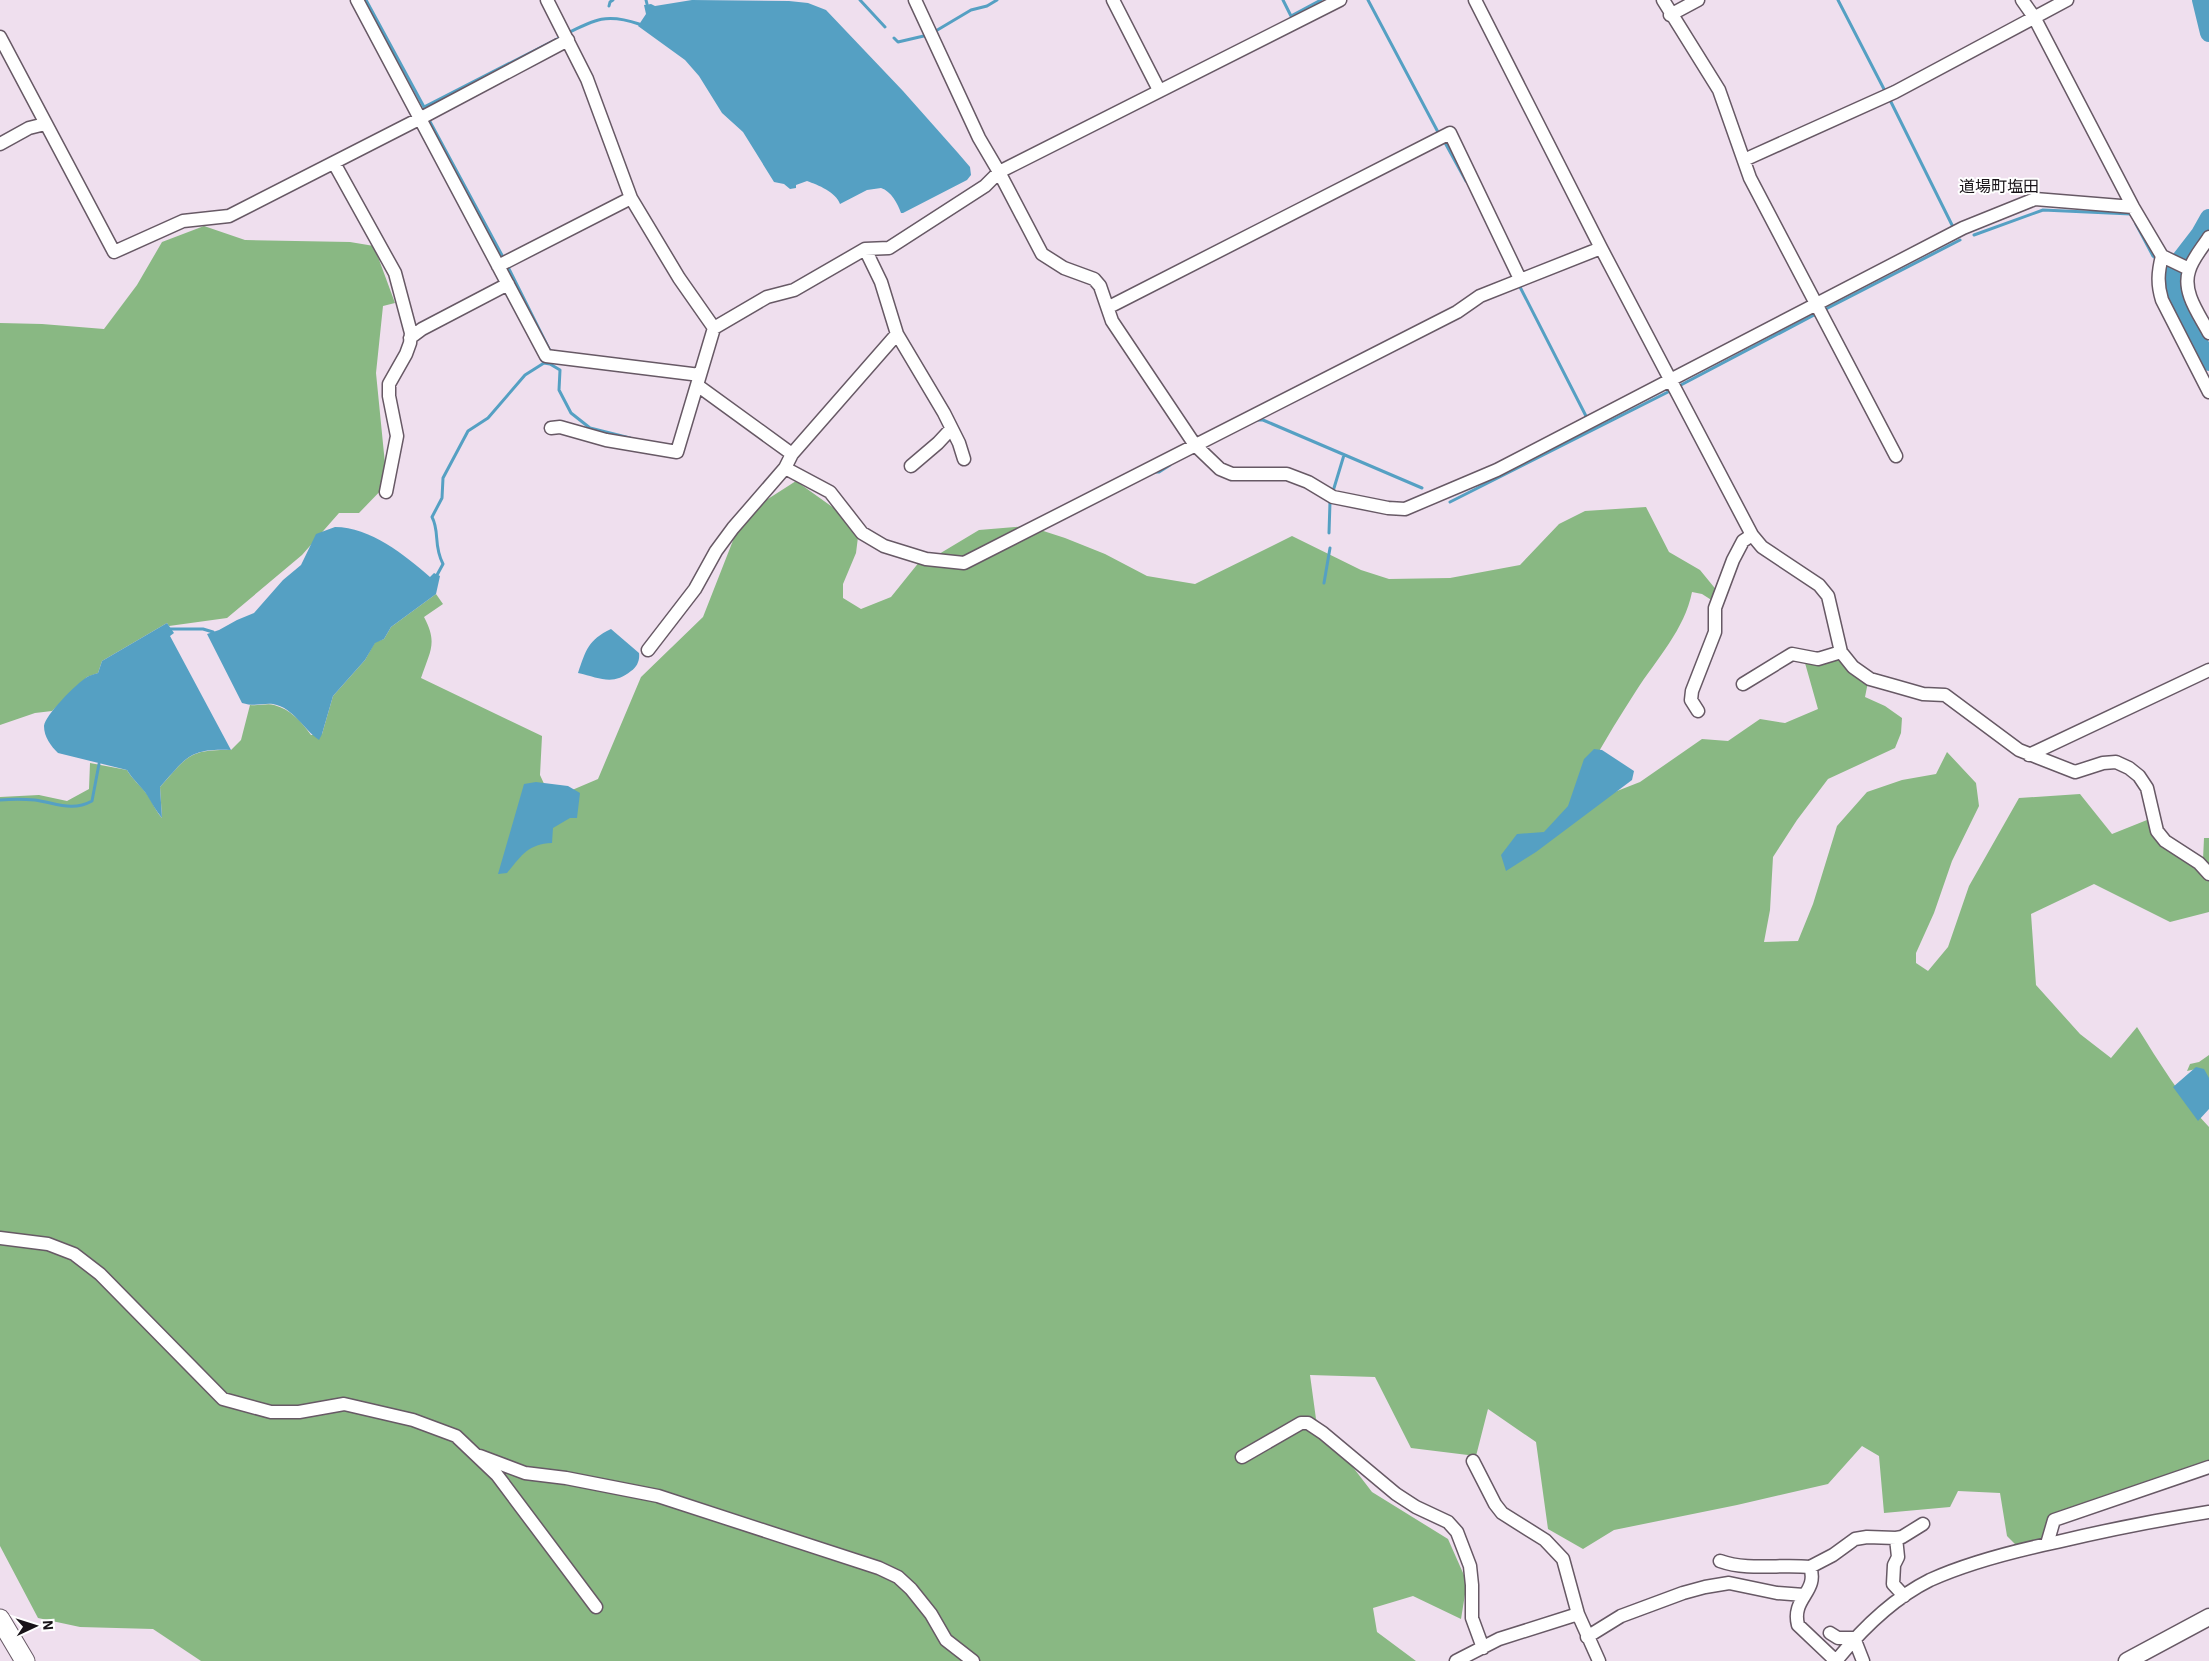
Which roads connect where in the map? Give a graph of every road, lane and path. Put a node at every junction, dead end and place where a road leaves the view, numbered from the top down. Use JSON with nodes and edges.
{"nodes":[{"id":1,"x":357,"y":0,"type":"edge"},
{"id":2,"x":546,"y":0,"type":"edge"},
{"id":3,"x":915,"y":0,"type":"edge"},
{"id":4,"x":1113,"y":0,"type":"edge"},
{"id":5,"x":1340,"y":0,"type":"edge"},
{"id":6,"x":1476,"y":0,"type":"edge"},
{"id":7,"x":1663,"y":0,"type":"edge"},
{"id":8,"x":1698,"y":0,"type":"edge"},
{"id":9,"x":2022,"y":0,"type":"edge"},
{"id":10,"x":2067,"y":0,"type":"edge"},
{"id":11,"x":1670,"y":15,"type":"junction"},
{"id":12,"x":2034,"y":17,"type":"junction"},
{"id":13,"x":0,"y":37,"type":"edge"},
{"id":14,"x":568,"y":40,"type":"junction"},
{"id":15,"x":1159,"y":90,"type":"junction"},
{"id":16,"x":421,"y":118,"type":"junction"},
{"id":17,"x":45,"y":124,"type":"junction"},
{"id":18,"x":0,"y":144,"type":"edge"},
{"id":19,"x":1744,"y":160,"type":"junction"},
{"id":20,"x":334,"y":162,"type":"junction"},
{"id":21,"x":999,"y":172,"type":"junction"},
{"id":22,"x":631,"y":198,"type":"junction"},
{"id":23,"x":2133,"y":207,"type":"junction"},
{"id":24,"x":2209,"y":236,"type":"edge"},
{"id":25,"x":1601,"y":248,"type":"junction"},
{"id":26,"x":865,"y":249,"type":"junction"},
{"id":27,"x":2162,"y":256,"type":"junction"},
{"id":28,"x":498,"y":266,"type":"junction"},
{"id":29,"x":2189,"y":269,"type":"junction"},
{"id":30,"x":1520,"y":279,"type":"junction"},
{"id":31,"x":508,"y":284,"type":"junction"},
{"id":32,"x":1817,"y":303,"type":"junction"},
{"id":33,"x":1109,"y":307,"type":"junction"},
{"id":34,"x":714,"y":328,"type":"junction"},
{"id":35,"x":2209,"y":332,"type":"edge"},
{"id":36,"x":897,"y":334,"type":"junction"},
{"id":37,"x":410,"y":338,"type":"junction"},
{"id":38,"x":699,"y":380,"type":"junction"},
{"id":39,"x":1671,"y":381,"type":"junction"},
{"id":40,"x":2209,"y":392,"type":"edge"},
{"id":41,"x":551,"y":428,"type":"dead end"},
{"id":42,"x":951,"y":429,"type":"junction"},
{"id":43,"x":1195,"y":445,"type":"junction"},
{"id":44,"x":792,"y":454,"type":"junction"},
{"id":45,"x":1896,"y":456,"type":"dead end"},
{"id":46,"x":964,"y":459,"type":"dead end"},
{"id":47,"x":911,"y":466,"type":"dead end"},
{"id":48,"x":785,"y":468,"type":"junction"},
{"id":49,"x":386,"y":492,"type":"dead end"},
{"id":50,"x":1752,"y":535,"type":"junction"},
{"id":51,"x":648,"y":650,"type":"dead end"},
{"id":52,"x":1842,"y":652,"type":"junction"},
{"id":53,"x":2209,"y":670,"type":"edge"},
{"id":54,"x":1742,"y":684,"type":"dead end"},
{"id":55,"x":1698,"y":711,"type":"dead end"},
{"id":56,"x":2029,"y":755,"type":"junction"},
{"id":57,"x":2209,"y":874,"type":"edge"},
{"id":58,"x":0,"y":1238,"type":"edge"},
{"id":59,"x":474,"y":1454,"type":"junction"},
{"id":60,"x":1242,"y":1457,"type":"dead end"},
{"id":61,"x":1473,"y":1461,"type":"dead end"},
{"id":62,"x":2209,"y":1467,"type":"edge"},
{"id":63,"x":2209,"y":1512,"type":"edge"},
{"id":64,"x":1923,"y":1524,"type":"dead end"},
{"id":65,"x":1896,"y":1538,"type":"junction"},
{"id":66,"x":2047,"y":1544,"type":"junction"},
{"id":67,"x":1720,"y":1561,"type":"dead end"},
{"id":68,"x":1810,"y":1567,"type":"junction"},
{"id":69,"x":1804,"y":1595,"type":"junction"},
{"id":70,"x":1904,"y":1596,"type":"junction"},
{"id":71,"x":596,"y":1607,"type":"dead end"},
{"id":72,"x":1578,"y":1614,"type":"junction"},
{"id":73,"x":2209,"y":1617,"type":"edge"},
{"id":74,"x":0,"y":1619,"type":"edge"},
{"id":75,"x":1830,"y":1633,"type":"dead end"},
{"id":76,"x":1587,"y":1637,"type":"junction"},
{"id":77,"x":1854,"y":1638,"type":"junction"},
{"id":78,"x":1483,"y":1648,"type":"junction"},
{"id":79,"x":25,"y":1661,"type":"edge"},
{"id":80,"x":972,"y":1661,"type":"edge"},
{"id":81,"x":1456,"y":1661,"type":"edge"},
{"id":82,"x":1599,"y":1661,"type":"edge"},
{"id":83,"x":1836,"y":1661,"type":"edge"},
{"id":84,"x":1863,"y":1661,"type":"edge"},
{"id":85,"x":2127,"y":1661,"type":"edge"}],
"edges":[{"from":1,"to":16,"type":"street"},
{"from":2,"to":14,"type":"street"},
{"from":3,"to":21,"type":"street"},
{"from":4,"to":15,"type":"street"},
{"from":5,"to":15,"type":"street"},
{"from":6,"to":25,"type":"street"},
{"from":7,"to":11,"type":"street"},
{"from":8,"to":11,"type":"street"},
{"from":9,"to":12,"type":"street"},
{"from":10,"to":12,"type":"street"},
{"from":11,"to":19,"type":"street"},
{"from":12,"to":19,"type":"street"},
{"from":12,"to":23,"type":"street"},
{"from":13,"to":17,"type":"street"},
{"from":14,"to":16,"type":"street"},
{"from":14,"to":22,"type":"street"},
{"from":15,"to":21,"type":"street"},
{"from":16,"to":20,"type":"street"},
{"from":16,"to":28,"type":"street"},
{"from":17,"to":18,"type":"street"},
{"from":17,"to":20,"type":"street"},
{"from":19,"to":32,"type":"street"},
{"from":20,"to":37,"type":"street"},
{"from":21,"to":26,"type":"street"},
{"from":21,"to":33,"type":"street"},
{"from":22,"to":28,"type":"street"},
{"from":22,"to":34,"type":"street"},
{"from":23,"to":27,"type":"street"},
{"from":23,"to":32,"type":"street"},
{"from":24,"to":29,"type":"street"},
{"from":25,"to":30,"type":"street"},
{"from":25,"to":39,"type":"street"},
{"from":26,"to":34,"type":"street"},
{"from":26,"to":36,"type":"street"},
{"from":27,"to":29,"type":"street"},
{"from":27,"to":40,"type":"street"},
{"from":28,"to":31,"type":"street"},
{"from":29,"to":35,"type":"street"},
{"from":30,"to":33,"type":"street"},
{"from":30,"to":43,"type":"street"},
{"from":31,"to":37,"type":"street"},
{"from":31,"to":38,"type":"street"},
{"from":32,"to":39,"type":"street"},
{"from":32,"to":45,"type":"street"},
{"from":33,"to":43,"type":"street"},
{"from":34,"to":38,"type":"street"},
{"from":36,"to":42,"type":"street"},
{"from":36,"to":44,"type":"street"},
{"from":37,"to":49,"type":"street"},
{"from":38,"to":41,"type":"street"},
{"from":38,"to":44,"type":"street"},
{"from":39,"to":43,"type":"street"},
{"from":39,"to":50,"type":"street"},
{"from":42,"to":46,"type":"street"},
{"from":42,"to":47,"type":"street"},
{"from":43,"to":48,"type":"street"},
{"from":44,"to":48,"type":"street"},
{"from":48,"to":51,"type":"street"},
{"from":50,"to":52,"type":"street"},
{"from":50,"to":55,"type":"street"},
{"from":52,"to":54,"type":"street"},
{"from":52,"to":56,"type":"street"},
{"from":53,"to":56,"type":"street"},
{"from":56,"to":57,"type":"street"},
{"from":58,"to":59,"type":"street"},
{"from":59,"to":71,"type":"street"},
{"from":59,"to":80,"type":"street"},
{"from":60,"to":78,"type":"street"},
{"from":61,"to":72,"type":"street"},
{"from":62,"to":66,"type":"street"},
{"from":63,"to":66,"type":"street"},
{"from":64,"to":65,"type":"street"},
{"from":65,"to":68,"type":"street"},
{"from":65,"to":70,"type":"street"},
{"from":66,"to":70,"type":"street"},
{"from":67,"to":68,"type":"street"},
{"from":68,"to":69,"type":"street"},
{"from":69,"to":76,"type":"street"},
{"from":69,"to":83,"type":"street"},
{"from":70,"to":77,"type":"street"},
{"from":72,"to":76,"type":"street"},
{"from":72,"to":78,"type":"street"},
{"from":73,"to":85,"type":"main road"},
{"from":74,"to":79,"type":"highway"},
{"from":75,"to":77,"type":"street"},
{"from":76,"to":82,"type":"street"},
{"from":77,"to":83,"type":"street"},
{"from":77,"to":84,"type":"street"},
{"from":78,"to":81,"type":"street"}]}
